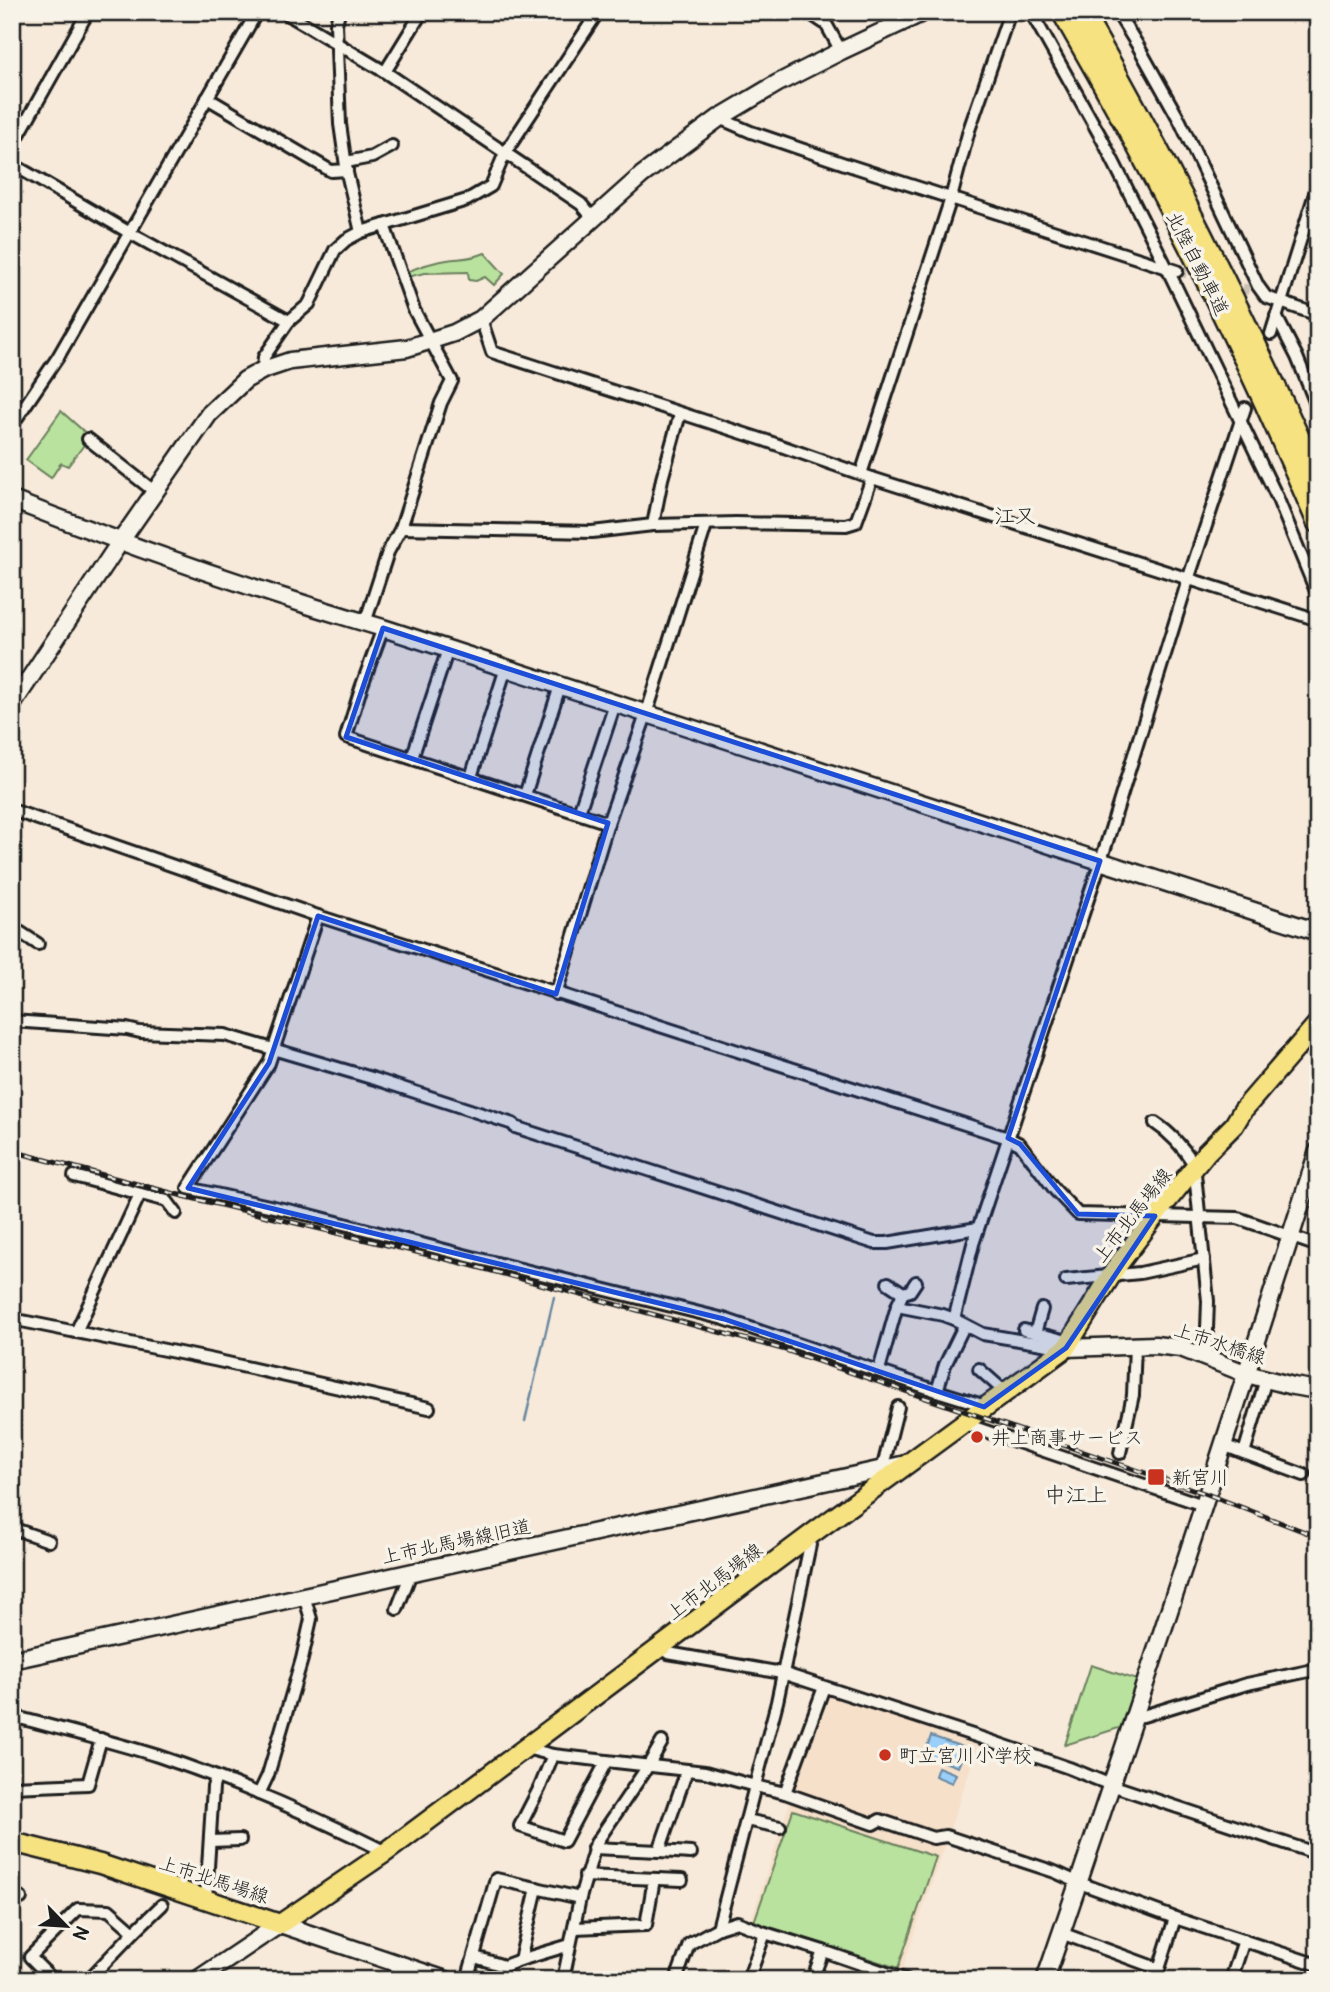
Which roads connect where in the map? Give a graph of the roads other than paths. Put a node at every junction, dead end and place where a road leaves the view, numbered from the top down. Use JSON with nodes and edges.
{"nodes":[{"id":1,"x":88,"y":12,"type":"edge"},
{"id":2,"x":257,"y":12,"type":"edge"},
{"id":3,"x":284,"y":12,"type":"edge"},
{"id":4,"x":339,"y":12,"type":"edge"},
{"id":5,"x":422,"y":12,"type":"edge"},
{"id":6,"x":598,"y":12,"type":"edge"},
{"id":7,"x":808,"y":12,"type":"edge"},
{"id":8,"x":924,"y":12,"type":"edge"},
{"id":9,"x":1010,"y":12,"type":"edge"},
{"id":10,"x":1031,"y":12,"type":"edge"},
{"id":11,"x":1063,"y":12,"type":"edge"},
{"id":12,"x":1081,"y":12,"type":"edge"},
{"id":13,"x":1117,"y":12,"type":"edge"},
{"id":14,"x":336,"y":44,"type":"junction"},
{"id":15,"x":841,"y":51,"type":"junction"},
{"id":16,"x":385,"y":72,"type":"junction"},
{"id":17,"x":207,"y":98,"type":"junction"},
{"id":18,"x":719,"y":118,"type":"junction"},
{"id":19,"x":392,"y":146,"type":"dead end"},
{"id":20,"x":12,"y":147,"type":"edge"},
{"id":21,"x":505,"y":153,"type":"junction"},
{"id":22,"x":12,"y":164,"type":"edge"},
{"id":23,"x":346,"y":166,"type":"junction"},
{"id":24,"x":1318,"y":184,"type":"edge"},
{"id":25,"x":951,"y":198,"type":"junction"},
{"id":26,"x":593,"y":218,"type":"junction"},
{"id":27,"x":384,"y":225,"type":"junction"},
{"id":28,"x":361,"y":232,"type":"junction"},
{"id":29,"x":130,"y":233,"type":"junction"},
{"id":30,"x":1172,"y":269,"type":"junction"},
{"id":31,"x":1281,"y":303,"type":"junction"},
{"id":32,"x":1318,"y":315,"type":"edge"},
{"id":33,"x":1276,"y":316,"type":"junction"},
{"id":34,"x":481,"y":319,"type":"junction"},
{"id":35,"x":289,"y":321,"type":"junction"},
{"id":36,"x":1271,"y":334,"type":"dead end"},
{"id":37,"x":432,"y":341,"type":"junction"},
{"id":38,"x":263,"y":370,"type":"junction"},
{"id":39,"x":1245,"y":408,"type":"dead end"},
{"id":40,"x":1318,"y":410,"type":"edge"},
{"id":41,"x":680,"y":414,"type":"junction"},
{"id":42,"x":1241,"y":421,"type":"junction"},
{"id":43,"x":12,"y":425,"type":"edge"},
{"id":44,"x":88,"y":439,"type":"dead end"},
{"id":45,"x":861,"y":474,"type":"junction"},
{"id":46,"x":872,"y":478,"type":"junction"},
{"id":47,"x":1318,"y":481,"type":"edge"},
{"id":48,"x":155,"y":492,"type":"junction"},
{"id":49,"x":12,"y":500,"type":"edge"},
{"id":50,"x":1318,"y":522,"type":"edge"},
{"id":51,"x":653,"y":525,"type":"junction"},
{"id":52,"x":706,"y":525,"type":"junction"},
{"id":53,"x":401,"y":528,"type":"junction"},
{"id":54,"x":120,"y":542,"type":"junction"},
{"id":55,"x":1188,"y":580,"type":"junction"},
{"id":56,"x":1318,"y":596,"type":"edge"},
{"id":57,"x":1318,"y":620,"type":"edge"},
{"id":58,"x":365,"y":623,"type":"junction"},
{"id":59,"x":383,"y":628,"type":"junction"},
{"id":60,"x":448,"y":649,"type":"junction"},
{"id":61,"x":506,"y":668,"type":"junction"},
{"id":62,"x":560,"y":686,"type":"junction"},
{"id":63,"x":615,"y":704,"type":"junction"},
{"id":64,"x":12,"y":705,"type":"edge"},
{"id":65,"x":646,"y":715,"type":"junction"},
{"id":66,"x":412,"y":758,"type":"junction"},
{"id":67,"x":471,"y":778,"type":"junction"},
{"id":68,"x":526,"y":795,"type":"junction"},
{"id":69,"x":12,"y":810,"type":"edge"},
{"id":70,"x":579,"y":813,"type":"junction"},
{"id":71,"x":608,"y":823,"type":"junction"},
{"id":72,"x":1100,"y":860,"type":"junction"},
{"id":73,"x":318,"y":916,"type":"junction"},
{"id":74,"x":12,"y":927,"type":"edge"},
{"id":75,"x":1318,"y":932,"type":"edge"},
{"id":76,"x":38,"y":944,"type":"dead end"},
{"id":77,"x":556,"y":994,"type":"junction"},
{"id":78,"x":12,"y":1021,"type":"edge"},
{"id":79,"x":1318,"y":1023,"type":"edge"},
{"id":80,"x":274,"y":1049,"type":"junction"},
{"id":81,"x":1155,"y":1123,"type":"dead end"},
{"id":82,"x":1008,"y":1138,"type":"junction"},
{"id":83,"x":1318,"y":1151,"type":"edge"},
{"id":84,"x":1194,"y":1171,"type":"junction"},
{"id":85,"x":74,"y":1177,"type":"dead end"},
{"id":86,"x":140,"y":1194,"type":"junction"},
{"id":87,"x":176,"y":1213,"type":"dead end"},
{"id":88,"x":1155,"y":1216,"type":"junction"},
{"id":89,"x":1199,"y":1216,"type":"junction"},
{"id":90,"x":978,"y":1228,"type":"junction"},
{"id":91,"x":1291,"y":1236,"type":"junction"},
{"id":92,"x":1318,"y":1246,"type":"edge"},
{"id":93,"x":1204,"y":1259,"type":"junction"},
{"id":94,"x":1110,"y":1276,"type":"junction"},
{"id":95,"x":1066,"y":1280,"type":"dead end"},
{"id":96,"x":916,"y":1282,"type":"dead end"},
{"id":97,"x":888,"y":1283,"type":"dead end"},
{"id":98,"x":903,"y":1293,"type":"junction"},
{"id":99,"x":897,"y":1306,"type":"junction"},
{"id":100,"x":1042,"y":1309,"type":"dead end"},
{"id":101,"x":12,"y":1318,"type":"edge"},
{"id":102,"x":959,"y":1323,"type":"junction"},
{"id":103,"x":76,"y":1332,"type":"junction"},
{"id":104,"x":1135,"y":1345,"type":"junction"},
{"id":105,"x":1066,"y":1348,"type":"junction"},
{"id":106,"x":1206,"y":1357,"type":"junction"},
{"id":107,"x":979,"y":1369,"type":"dead end"},
{"id":108,"x":879,"y":1370,"type":"junction"},
{"id":109,"x":1247,"y":1374,"type":"junction"},
{"id":110,"x":1266,"y":1380,"type":"junction"},
{"id":111,"x":1318,"y":1390,"type":"edge"},
{"id":112,"x":937,"y":1391,"type":"junction"},
{"id":113,"x":1005,"y":1392,"type":"junction"},
{"id":114,"x":898,"y":1407,"type":"dead end"},
{"id":115,"x":429,"y":1408,"type":"dead end"},
{"id":116,"x":984,"y":1408,"type":"junction"},
{"id":117,"x":962,"y":1423,"type":"junction"},
{"id":118,"x":1223,"y":1445,"type":"junction"},
{"id":119,"x":1120,"y":1453,"type":"dead end"},
{"id":120,"x":1244,"y":1453,"type":"junction"},
{"id":121,"x":908,"y":1464,"type":"junction"},
{"id":122,"x":882,"y":1470,"type":"junction"},
{"id":123,"x":1304,"y":1475,"type":"dead end"},
{"id":124,"x":1203,"y":1505,"type":"junction"},
{"id":125,"x":12,"y":1528,"type":"edge"},
{"id":126,"x":813,"y":1533,"type":"junction"},
{"id":127,"x":49,"y":1541,"type":"dead end"},
{"id":128,"x":411,"y":1573,"type":"junction"},
{"id":129,"x":304,"y":1596,"type":"junction"},
{"id":130,"x":397,"y":1609,"type":"dead end"},
{"id":131,"x":661,"y":1647,"type":"junction"},
{"id":132,"x":12,"y":1660,"type":"edge"},
{"id":133,"x":1318,"y":1670,"type":"edge"},
{"id":134,"x":782,"y":1673,"type":"junction"},
{"id":135,"x":824,"y":1686,"type":"junction"},
{"id":136,"x":12,"y":1716,"type":"edge"},
{"id":137,"x":1133,"y":1717,"type":"junction"},
{"id":138,"x":101,"y":1739,"type":"junction"},
{"id":139,"x":662,"y":1742,"type":"dead end"},
{"id":140,"x":526,"y":1748,"type":"junction"},
{"id":141,"x":552,"y":1755,"type":"junction"},
{"id":142,"x":606,"y":1762,"type":"junction"},
{"id":143,"x":648,"y":1766,"type":"junction"},
{"id":144,"x":687,"y":1770,"type":"junction"},
{"id":145,"x":215,"y":1777,"type":"junction"},
{"id":146,"x":1111,"y":1785,"type":"junction"},
{"id":147,"x":755,"y":1786,"type":"junction"},
{"id":148,"x":12,"y":1787,"type":"edge"},
{"id":149,"x":785,"y":1793,"type":"junction"},
{"id":150,"x":259,"y":1794,"type":"junction"},
{"id":151,"x":747,"y":1820,"type":"junction"},
{"id":152,"x":780,"y":1827,"type":"dead end"},
{"id":153,"x":240,"y":1840,"type":"dead end"},
{"id":154,"x":209,"y":1841,"type":"junction"},
{"id":155,"x":12,"y":1842,"type":"edge"},
{"id":156,"x":593,"y":1849,"type":"junction"},
{"id":157,"x":659,"y":1851,"type":"junction"},
{"id":158,"x":386,"y":1852,"type":"junction"},
{"id":159,"x":691,"y":1853,"type":"dead end"},
{"id":160,"x":1318,"y":1854,"type":"edge"},
{"id":161,"x":585,"y":1876,"type":"junction"},
{"id":162,"x":654,"y":1879,"type":"junction"},
{"id":163,"x":682,"y":1880,"type":"dead end"},
{"id":164,"x":1077,"y":1882,"type":"junction"},
{"id":165,"x":537,"y":1888,"type":"junction"},
{"id":166,"x":580,"y":1898,"type":"junction"},
{"id":167,"x":206,"y":1899,"type":"junction"},
{"id":168,"x":162,"y":1905,"type":"dead end"},
{"id":169,"x":1175,"y":1918,"type":"junction"},
{"id":170,"x":280,"y":1924,"type":"junction"},
{"id":171,"x":575,"y":1928,"type":"junction"},
{"id":172,"x":718,"y":1928,"type":"junction"},
{"id":173,"x":134,"y":1932,"type":"junction"},
{"id":174,"x":765,"y":1933,"type":"junction"},
{"id":175,"x":1061,"y":1933,"type":"junction"},
{"id":176,"x":1244,"y":1940,"type":"junction"},
{"id":177,"x":570,"y":1945,"type":"junction"},
{"id":178,"x":822,"y":1951,"type":"junction"},
{"id":179,"x":475,"y":1956,"type":"junction"},
{"id":180,"x":520,"y":1960,"type":"junction"},
{"id":181,"x":1318,"y":1965,"type":"edge"},
{"id":182,"x":870,"y":1968,"type":"junction"},
{"id":183,"x":1157,"y":1974,"type":"edge"},
{"id":184,"x":45,"y":1977,"type":"edge"},
{"id":185,"x":88,"y":1980,"type":"edge"},
{"id":186,"x":197,"y":1980,"type":"edge"},
{"id":187,"x":446,"y":1980,"type":"edge"},
{"id":188,"x":467,"y":1980,"type":"edge"},
{"id":189,"x":563,"y":1980,"type":"edge"},
{"id":190,"x":676,"y":1980,"type":"edge"},
{"id":191,"x":748,"y":1980,"type":"edge"},
{"id":192,"x":812,"y":1980,"type":"edge"},
{"id":193,"x":866,"y":1980,"type":"edge"},
{"id":194,"x":907,"y":1980,"type":"edge"},
{"id":195,"x":1045,"y":1980,"type":"edge"},
{"id":196,"x":1231,"y":1980,"type":"edge"}],
"edges":[{"from":1,"to":20,"type":"street"},
{"from":2,"to":17,"type":"street"},
{"from":3,"to":14,"type":"street"},
{"from":4,"to":14,"type":"street"},
{"from":5,"to":16,"type":"street"},
{"from":6,"to":21,"type":"street"},
{"from":7,"to":15,"type":"street"},
{"from":8,"to":15,"type":"street"},
{"from":9,"to":25,"type":"street"},
{"from":10,"to":30,"type":"street"},
{"from":11,"to":50,"type":"highway","name":"北陸自動車道"},
{"from":12,"to":47,"type":"highway","name":"北陸自動車道"},
{"from":13,"to":31,"type":"street"},
{"from":14,"to":16,"type":"street"},
{"from":14,"to":23,"type":"street"},
{"from":15,"to":18,"type":"street"},
{"from":16,"to":21,"type":"street"},
{"from":17,"to":23,"type":"street"},
{"from":17,"to":29,"type":"street"},
{"from":18,"to":25,"type":"street"},
{"from":18,"to":26,"type":"street"},
{"from":19,"to":23,"type":"street"},
{"from":21,"to":26,"type":"street"},
{"from":21,"to":27,"type":"street"},
{"from":22,"to":29,"type":"street"},
{"from":23,"to":28,"type":"street"},
{"from":24,"to":31,"type":"street"},
{"from":25,"to":30,"type":"street"},
{"from":25,"to":45,"type":"street"},
{"from":26,"to":34,"type":"street"},
{"from":27,"to":28,"type":"street"},
{"from":27,"to":37,"type":"street"},
{"from":28,"to":35,"type":"street"},
{"from":29,"to":35,"type":"street"},
{"from":29,"to":43,"type":"street"},
{"from":30,"to":42,"type":"street"},
{"from":31,"to":32,"type":"street"},
{"from":31,"to":33,"type":"street"},
{"from":33,"to":36,"type":"street"},
{"from":33,"to":40,"type":"street"},
{"from":34,"to":37,"type":"street"},
{"from":34,"to":41,"type":"street"},
{"from":35,"to":38,"type":"street"},
{"from":37,"to":38,"type":"street"},
{"from":37,"to":53,"type":"street"},
{"from":38,"to":48,"type":"street"},
{"from":39,"to":42,"type":"street"},
{"from":41,"to":45,"type":"street"},
{"from":41,"to":51,"type":"street"},
{"from":42,"to":55,"type":"street"},
{"from":42,"to":56,"type":"street"},
{"from":44,"to":48,"type":"street"},
{"from":45,"to":46,"type":"street"},
{"from":46,"to":52,"type":"street"},
{"from":46,"to":55,"type":"street"},
{"from":48,"to":54,"type":"street"},
{"from":49,"to":54,"type":"street"},
{"from":51,"to":52,"type":"street"},
{"from":51,"to":53,"type":"street"},
{"from":52,"to":65,"type":"street"},
{"from":53,"to":58,"type":"street"},
{"from":54,"to":58,"type":"street"},
{"from":54,"to":64,"type":"street"},
{"from":55,"to":57,"type":"street"},
{"from":55,"to":72,"type":"street"},
{"from":58,"to":59,"type":"street"},
{"from":59,"to":60,"type":"street"},
{"from":59,"to":66,"type":"street"},
{"from":60,"to":61,"type":"street"},
{"from":60,"to":66,"type":"street"},
{"from":61,"to":62,"type":"street"},
{"from":61,"to":67,"type":"street"},
{"from":62,"to":63,"type":"street"},
{"from":62,"to":68,"type":"street"},
{"from":63,"to":65,"type":"street"},
{"from":63,"to":70,"type":"street"},
{"from":65,"to":71,"type":"street"},
{"from":65,"to":72,"type":"street"},
{"from":66,"to":67,"type":"street"},
{"from":67,"to":68,"type":"street"},
{"from":68,"to":70,"type":"street"},
{"from":69,"to":73,"type":"street"},
{"from":70,"to":71,"type":"street"},
{"from":71,"to":77,"type":"street"},
{"from":72,"to":75,"type":"street"},
{"from":72,"to":82,"type":"street"},
{"from":73,"to":77,"type":"street"},
{"from":73,"to":80,"type":"street"},
{"from":74,"to":76,"type":"street"},
{"from":77,"to":82,"type":"street"},
{"from":78,"to":80,"type":"street"},
{"from":79,"to":84,"type":"main road","name":"上市北馬場線"},
{"from":80,"to":90,"type":"street"},
{"from":80,"to":108,"type":"street"},
{"from":81,"to":84,"type":"street"},
{"from":82,"to":88,"type":"street"},
{"from":82,"to":90,"type":"street"},
{"from":83,"to":91,"type":"street"},
{"from":84,"to":88,"type":"main road","name":"上市北馬場線"},
{"from":84,"to":89,"type":"street"},
{"from":85,"to":86,"type":"street"},
{"from":86,"to":87,"type":"street"},
{"from":86,"to":103,"type":"street"},
{"from":88,"to":89,"type":"street"},
{"from":88,"to":94,"type":"main road","name":"上市北馬場線"},
{"from":89,"to":91,"type":"street"},
{"from":89,"to":93,"type":"street"},
{"from":90,"to":102,"type":"street"},
{"from":91,"to":92,"type":"street"},
{"from":91,"to":109,"type":"street"},
{"from":93,"to":94,"type":"street"},
{"from":93,"to":106,"type":"street"},
{"from":94,"to":95,"type":"street"},
{"from":94,"to":105,"type":"main road","name":"上市北馬場線"},
{"from":96,"to":98,"type":"street"},
{"from":97,"to":98,"type":"street"},
{"from":98,"to":99,"type":"street"},
{"from":99,"to":102,"type":"street"},
{"from":99,"to":108,"type":"street"},
{"from":100,"to":105,"type":"street"},
{"from":101,"to":103,"type":"street"},
{"from":102,"to":105,"type":"street"},
{"from":102,"to":112,"type":"street"},
{"from":103,"to":115,"type":"street"},
{"from":104,"to":105,"type":"street","name":"上市水橋線"},
{"from":104,"to":106,"type":"street","name":"上市水橋線"},
{"from":104,"to":119,"type":"street"},
{"from":105,"to":113,"type":"main road","name":"上市北馬場線"},
{"from":106,"to":109,"type":"street","name":"上市水橋線"},
{"from":107,"to":113,"type":"street"},
{"from":108,"to":112,"type":"street"},
{"from":109,"to":110,"type":"street","name":"上市水橋線"},
{"from":109,"to":118,"type":"street"},
{"from":110,"to":111,"type":"street","name":"上市水橋線"},
{"from":110,"to":120,"type":"street"},
{"from":112,"to":116,"type":"street"},
{"from":113,"to":116,"type":"main road","name":"上市北馬場線"},
{"from":114,"to":122,"type":"street"},
{"from":116,"to":117,"type":"main road","name":"上市北馬場線"},
{"from":117,"to":121,"type":"main road","name":"上市北馬場線"},
{"from":117,"to":124,"type":"street"},
{"from":118,"to":120,"type":"street"},
{"from":118,"to":124,"type":"street"},
{"from":120,"to":123,"type":"street"},
{"from":121,"to":122,"type":"street","name":"上市北馬場線旧道"},
{"from":121,"to":126,"type":"main road","name":"上市北馬場線"},
{"from":122,"to":128,"type":"street","name":"上市北馬場線旧道"},
{"from":124,"to":137,"type":"street"},
{"from":125,"to":127,"type":"street"},
{"from":126,"to":131,"type":"main road","name":"上市北馬場線"},
{"from":126,"to":134,"type":"street"},
{"from":128,"to":129,"type":"street","name":"上市北馬場線旧道"},
{"from":128,"to":130,"type":"street"},
{"from":129,"to":132,"type":"street","name":"上市北馬場線旧道"},
{"from":129,"to":150,"type":"street"},
{"from":131,"to":134,"type":"street"},
{"from":131,"to":140,"type":"main road","name":"上市北馬場線"},
{"from":133,"to":137,"type":"street"},
{"from":134,"to":135,"type":"street"},
{"from":134,"to":147,"type":"street"},
{"from":135,"to":146,"type":"street"},
{"from":135,"to":149,"type":"street"},
{"from":136,"to":138,"type":"street"},
{"from":137,"to":146,"type":"street"},
{"from":138,"to":145,"type":"street"},
{"from":138,"to":148,"type":"street"},
{"from":139,"to":143,"type":"street"},
{"from":140,"to":141,"type":"street"},
{"from":140,"to":158,"type":"main road","name":"上市北馬場線"},
{"from":141,"to":142,"type":"street"},
{"from":141,"to":142,"type":"street"},
{"from":142,"to":143,"type":"street"},
{"from":143,"to":144,"type":"street"},
{"from":143,"to":156,"type":"street"},
{"from":144,"to":147,"type":"street"},
{"from":144,"to":157,"type":"street"},
{"from":145,"to":150,"type":"street"},
{"from":145,"to":154,"type":"street"},
{"from":146,"to":160,"type":"street"},
{"from":146,"to":164,"type":"street"},
{"from":147,"to":149,"type":"street"},
{"from":147,"to":151,"type":"street"},
{"from":149,"to":164,"type":"street"},
{"from":150,"to":158,"type":"street"},
{"from":151,"to":152,"type":"street"},
{"from":151,"to":172,"type":"street"},
{"from":153,"to":154,"type":"street"},
{"from":154,"to":167,"type":"street"},
{"from":155,"to":167,"type":"main road","name":"上市北馬場線"},
{"from":156,"to":157,"type":"street"},
{"from":156,"to":161,"type":"street"},
{"from":157,"to":159,"type":"street"},
{"from":158,"to":170,"type":"main road","name":"上市北馬場線"},
{"from":161,"to":162,"type":"street"},
{"from":161,"to":166,"type":"street"},
{"from":162,"to":163,"type":"street"},
{"from":162,"to":171,"type":"street"},
{"from":164,"to":169,"type":"street"},
{"from":164,"to":175,"type":"street"},
{"from":165,"to":166,"type":"street"},
{"from":165,"to":179,"type":"street"},
{"from":165,"to":180,"type":"street"},
{"from":166,"to":171,"type":"street"},
{"from":167,"to":170,"type":"main road","name":"上市北馬場線"},
{"from":168,"to":173,"type":"street"},
{"from":169,"to":176,"type":"street"},
{"from":169,"to":183,"type":"street"},
{"from":170,"to":186,"type":"street"},
{"from":170,"to":187,"type":"street"},
{"from":171,"to":177,"type":"street"},
{"from":172,"to":174,"type":"street"},
{"from":172,"to":190,"type":"street"},
{"from":173,"to":184,"type":"street"},
{"from":173,"to":185,"type":"street"},
{"from":174,"to":178,"type":"street"},
{"from":174,"to":191,"type":"street"},
{"from":175,"to":183,"type":"street"},
{"from":175,"to":195,"type":"street"},
{"from":176,"to":181,"type":"street"},
{"from":176,"to":196,"type":"street"},
{"from":177,"to":180,"type":"street"},
{"from":177,"to":189,"type":"street"},
{"from":178,"to":182,"type":"street"},
{"from":178,"to":192,"type":"street"},
{"from":179,"to":180,"type":"street"},
{"from":179,"to":188,"type":"street"},
{"from":182,"to":193,"type":"street"},
{"from":182,"to":194,"type":"street"}]}
